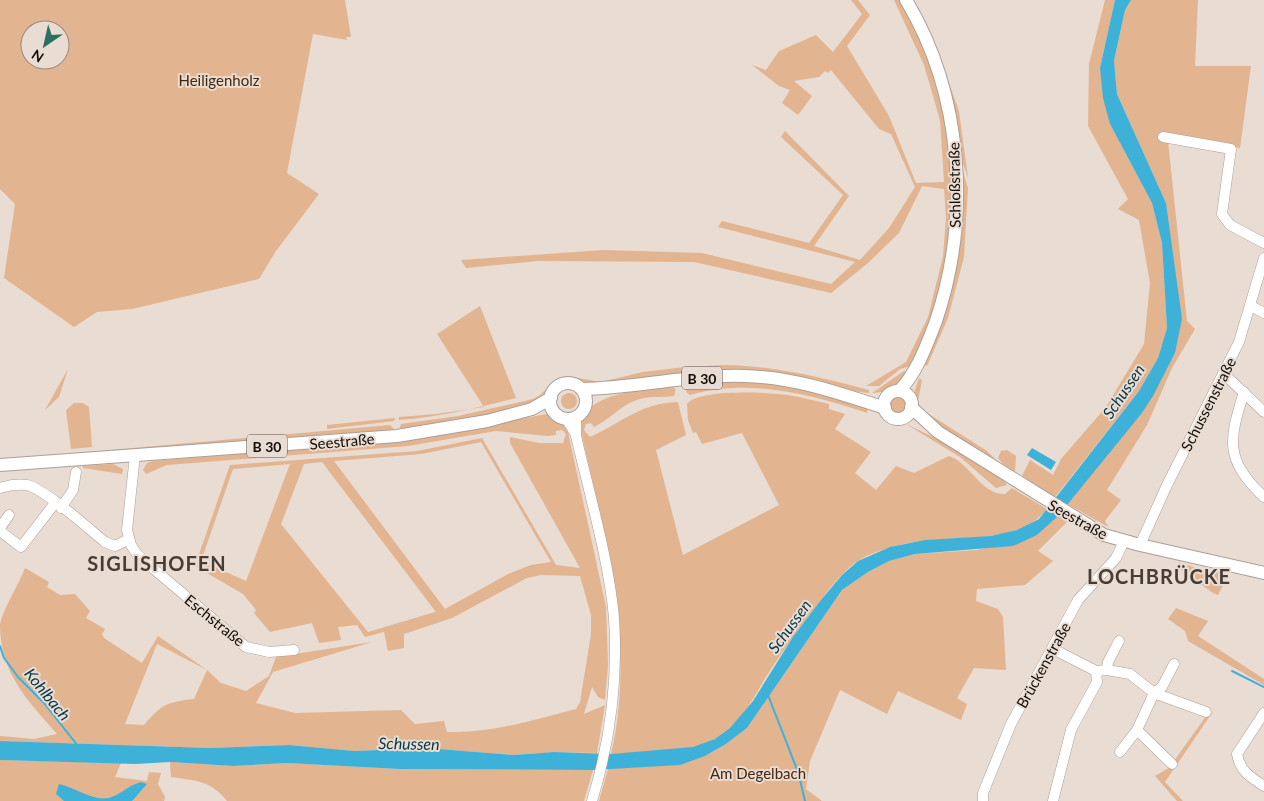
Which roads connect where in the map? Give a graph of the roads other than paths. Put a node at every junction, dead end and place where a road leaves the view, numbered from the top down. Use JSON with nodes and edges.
{"nodes":[{"id":1,"x":906,"y":0,"type":"edge"},
{"id":2,"x":1163,"y":138,"type":"dead end"},
{"id":3,"x":1264,"y":243,"type":"edge"},
{"id":4,"x":1264,"y":258,"type":"edge"},
{"id":5,"x":1251,"y":306,"type":"junction"},
{"id":6,"x":1264,"y":313,"type":"edge"},
{"id":7,"x":1223,"y":373,"type":"junction"},
{"id":8,"x":618,"y":388,"type":"junction"},
{"id":9,"x":582,"y":389,"type":"junction"},
{"id":10,"x":1244,"y":392,"type":"junction"},
{"id":11,"x":551,"y":398,"type":"junction"},
{"id":12,"x":898,"y":400,"type":"junction"},
{"id":13,"x":586,"y":404,"type":"junction"},
{"id":14,"x":532,"y":409,"type":"junction"},
{"id":15,"x":554,"y":411,"type":"junction"},
{"id":16,"x":1264,"y":412,"type":"edge"},
{"id":17,"x":572,"y":417,"type":"junction"},
{"id":18,"x":901,"y":418,"type":"junction"},
{"id":19,"x":938,"y":432,"type":"junction"},
{"id":20,"x":136,"y":455,"type":"junction"},
{"id":21,"x":0,"y":465,"type":"edge"},
{"id":22,"x":76,"y":472,"type":"dead end"},
{"id":23,"x":0,"y":488,"type":"edge"},
{"id":24,"x":1264,"y":497,"type":"edge"},
{"id":25,"x":58,"y":506,"type":"junction"},
{"id":26,"x":9,"y":516,"type":"dead end"},
{"id":27,"x":0,"y":530,"type":"edge"},
{"id":28,"x":129,"y":539,"type":"junction"},
{"id":29,"x":1124,"y":541,"type":"junction"},
{"id":30,"x":1140,"y":545,"type":"junction"},
{"id":31,"x":1264,"y":572,"type":"edge"},
{"id":32,"x":1119,"y":641,"type":"dead end"},
{"id":33,"x":1053,"y":649,"type":"junction"},
{"id":34,"x":294,"y":650,"type":"dead end"},
{"id":35,"x":1174,"y":664,"type":"dead end"},
{"id":36,"x":1101,"y":671,"type":"junction"},
{"id":37,"x":1154,"y":693,"type":"junction"},
{"id":38,"x":1206,"y":712,"type":"dead end"},
{"id":39,"x":1264,"y":713,"type":"edge"},
{"id":40,"x":1138,"y":730,"type":"junction"},
{"id":41,"x":1120,"y":752,"type":"dead end"},
{"id":42,"x":1172,"y":764,"type":"dead end"},
{"id":43,"x":1264,"y":786,"type":"edge"},
{"id":44,"x":592,"y":801,"type":"edge"},
{"id":45,"x":983,"y":801,"type":"edge"},
{"id":46,"x":1053,"y":801,"type":"edge"}],
"edges":[{"from":1,"to":12,"type":"main road","name":"Schloßstraße"},
{"from":2,"to":3,"type":"street"},
{"from":4,"to":5,"type":"street","name":"Schussenstraße"},
{"from":5,"to":6,"type":"street"},
{"from":5,"to":7,"type":"street","name":"Schussenstraße"},
{"from":7,"to":10,"type":"street"},
{"from":7,"to":30,"type":"street","name":"Schussenstraße"},
{"from":8,"to":9,"type":"main road","name":"Seestraße","number":"B 30"},
{"from":8,"to":12,"type":"main road","name":"Seestraße","number":"B 30"},
{"from":8,"to":13,"type":"main road","name":"Seestraße","number":"B 30"},
{"from":9,"to":11,"type":"main road","name":"Seestraße"},
{"from":9,"to":13,"type":"main road"},
{"from":10,"to":16,"type":"street"},
{"from":10,"to":24,"type":"street"},
{"from":11,"to":14,"type":"main road","name":"Seestraße","number":"B 30"},
{"from":11,"to":15,"type":"main road"},
{"from":12,"to":18,"type":"main road","name":"Schloßstraße"},
{"from":12,"to":18,"type":"main road","name":"Seestraße"},
{"from":12,"to":19,"type":"main road","name":"Seestraße"},
{"from":13,"to":17,"type":"main road","name":"Seestraße"},
{"from":14,"to":15,"type":"main road","name":"Seestraße","number":"B 30"},
{"from":14,"to":20,"type":"main road","name":"Seestraße","number":"B 30"},
{"from":15,"to":17,"type":"main road","name":"Seestraße"},
{"from":17,"to":44,"type":"street"},
{"from":18,"to":19,"type":"main road","name":"Seestraße"},
{"from":19,"to":29,"type":"main road","name":"Seestraße"},
{"from":20,"to":21,"type":"main road","name":"Seestraße","number":"B 30"},
{"from":20,"to":28,"type":"street"},
{"from":22,"to":25,"type":"street"},
{"from":23,"to":25,"type":"street"},
{"from":25,"to":27,"type":"street"},
{"from":25,"to":28,"type":"street"},
{"from":26,"to":27,"type":"street"},
{"from":28,"to":34,"type":"street","name":"Eschstraße"},
{"from":29,"to":30,"type":"main road","name":"Seestraße"},
{"from":29,"to":33,"type":"street","name":"Brückenstraße"},
{"from":30,"to":31,"type":"main road","name":"Seestraße"},
{"from":32,"to":36,"type":"street"},
{"from":33,"to":36,"type":"street"},
{"from":33,"to":45,"type":"street","name":"Brückenstraße"},
{"from":35,"to":37,"type":"street"},
{"from":36,"to":37,"type":"street"},
{"from":36,"to":46,"type":"street"},
{"from":37,"to":38,"type":"street"},
{"from":37,"to":40,"type":"street"},
{"from":39,"to":43,"type":"street"},
{"from":40,"to":41,"type":"street"},
{"from":40,"to":42,"type":"street"}]}
